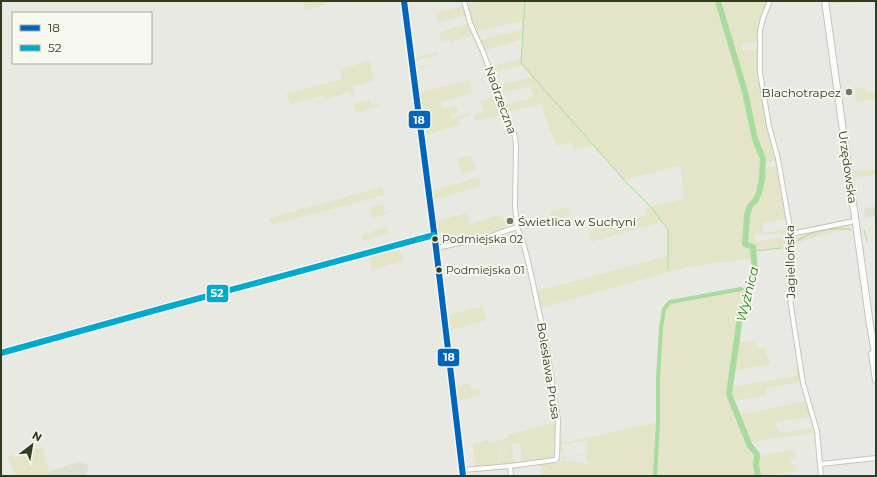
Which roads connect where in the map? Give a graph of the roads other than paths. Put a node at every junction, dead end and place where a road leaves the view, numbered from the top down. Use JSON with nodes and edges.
{"nodes":[{"id":1,"x":404,"y":1,"type":"edge"},
{"id":2,"x":464,"y":1,"type":"edge"},
{"id":3,"x":770,"y":1,"type":"edge"},
{"id":4,"x":825,"y":1,"type":"edge"},
{"id":5,"x":855,"y":221,"type":"junction"},
{"id":6,"x":517,"y":227,"type":"junction"},
{"id":7,"x":791,"y":234,"type":"junction"},
{"id":8,"x":434,"y":235,"type":"junction"},
{"id":9,"x":436,"y":248,"type":"junction"},
{"id":10,"x":538,"y":308,"type":"joint"},
{"id":11,"x":871,"y":332,"type":"junction"},
{"id":12,"x":1,"y":353,"type":"edge"},
{"id":13,"x":876,"y":358,"type":"edge"},
{"id":14,"x":876,"y":380,"type":"edge"},
{"id":15,"x":876,"y":458,"type":"edge"},
{"id":16,"x":821,"y":464,"type":"junction"},
{"id":17,"x":510,"y":466,"type":"junction"},
{"id":18,"x":463,"y":473,"type":"edge"},
{"id":19,"x":511,"y":476,"type":"edge"},
{"id":20,"x":821,"y":476,"type":"edge"}],
"edges":[{"from":1,"to":8,"type":"street"},
{"from":2,"to":6,"type":"street","name":"Nadrzeczna"},
{"from":3,"to":7,"type":"street","name":"Jagiellońska"},
{"from":4,"to":5,"type":"street","name":"Urzędowska"},
{"from":5,"to":7,"type":"street"},
{"from":5,"to":11,"type":"street","name":"Urzędowska"},
{"from":6,"to":9,"type":"street"},
{"from":6,"to":10,"type":"street","name":"Nadrzeczna"},
{"from":7,"to":16,"type":"street","name":"Jagiellońska"},
{"from":8,"to":9,"type":"street"},
{"from":8,"to":12,"type":"street"},
{"from":9,"to":18,"type":"street"},
{"from":10,"to":17,"type":"street","name":"Bolesława Prusa"},
{"from":11,"to":13,"type":"street","name":"Urzędowska"},
{"from":11,"to":14,"type":"street","name":"Urzędowska"},
{"from":15,"to":16,"type":"street"},
{"from":16,"to":20,"type":"street","name":"Jagiellońska"},
{"from":17,"to":18,"type":"street","name":"Bolesława Prusa"},
{"from":17,"to":19,"type":"street"}]}
